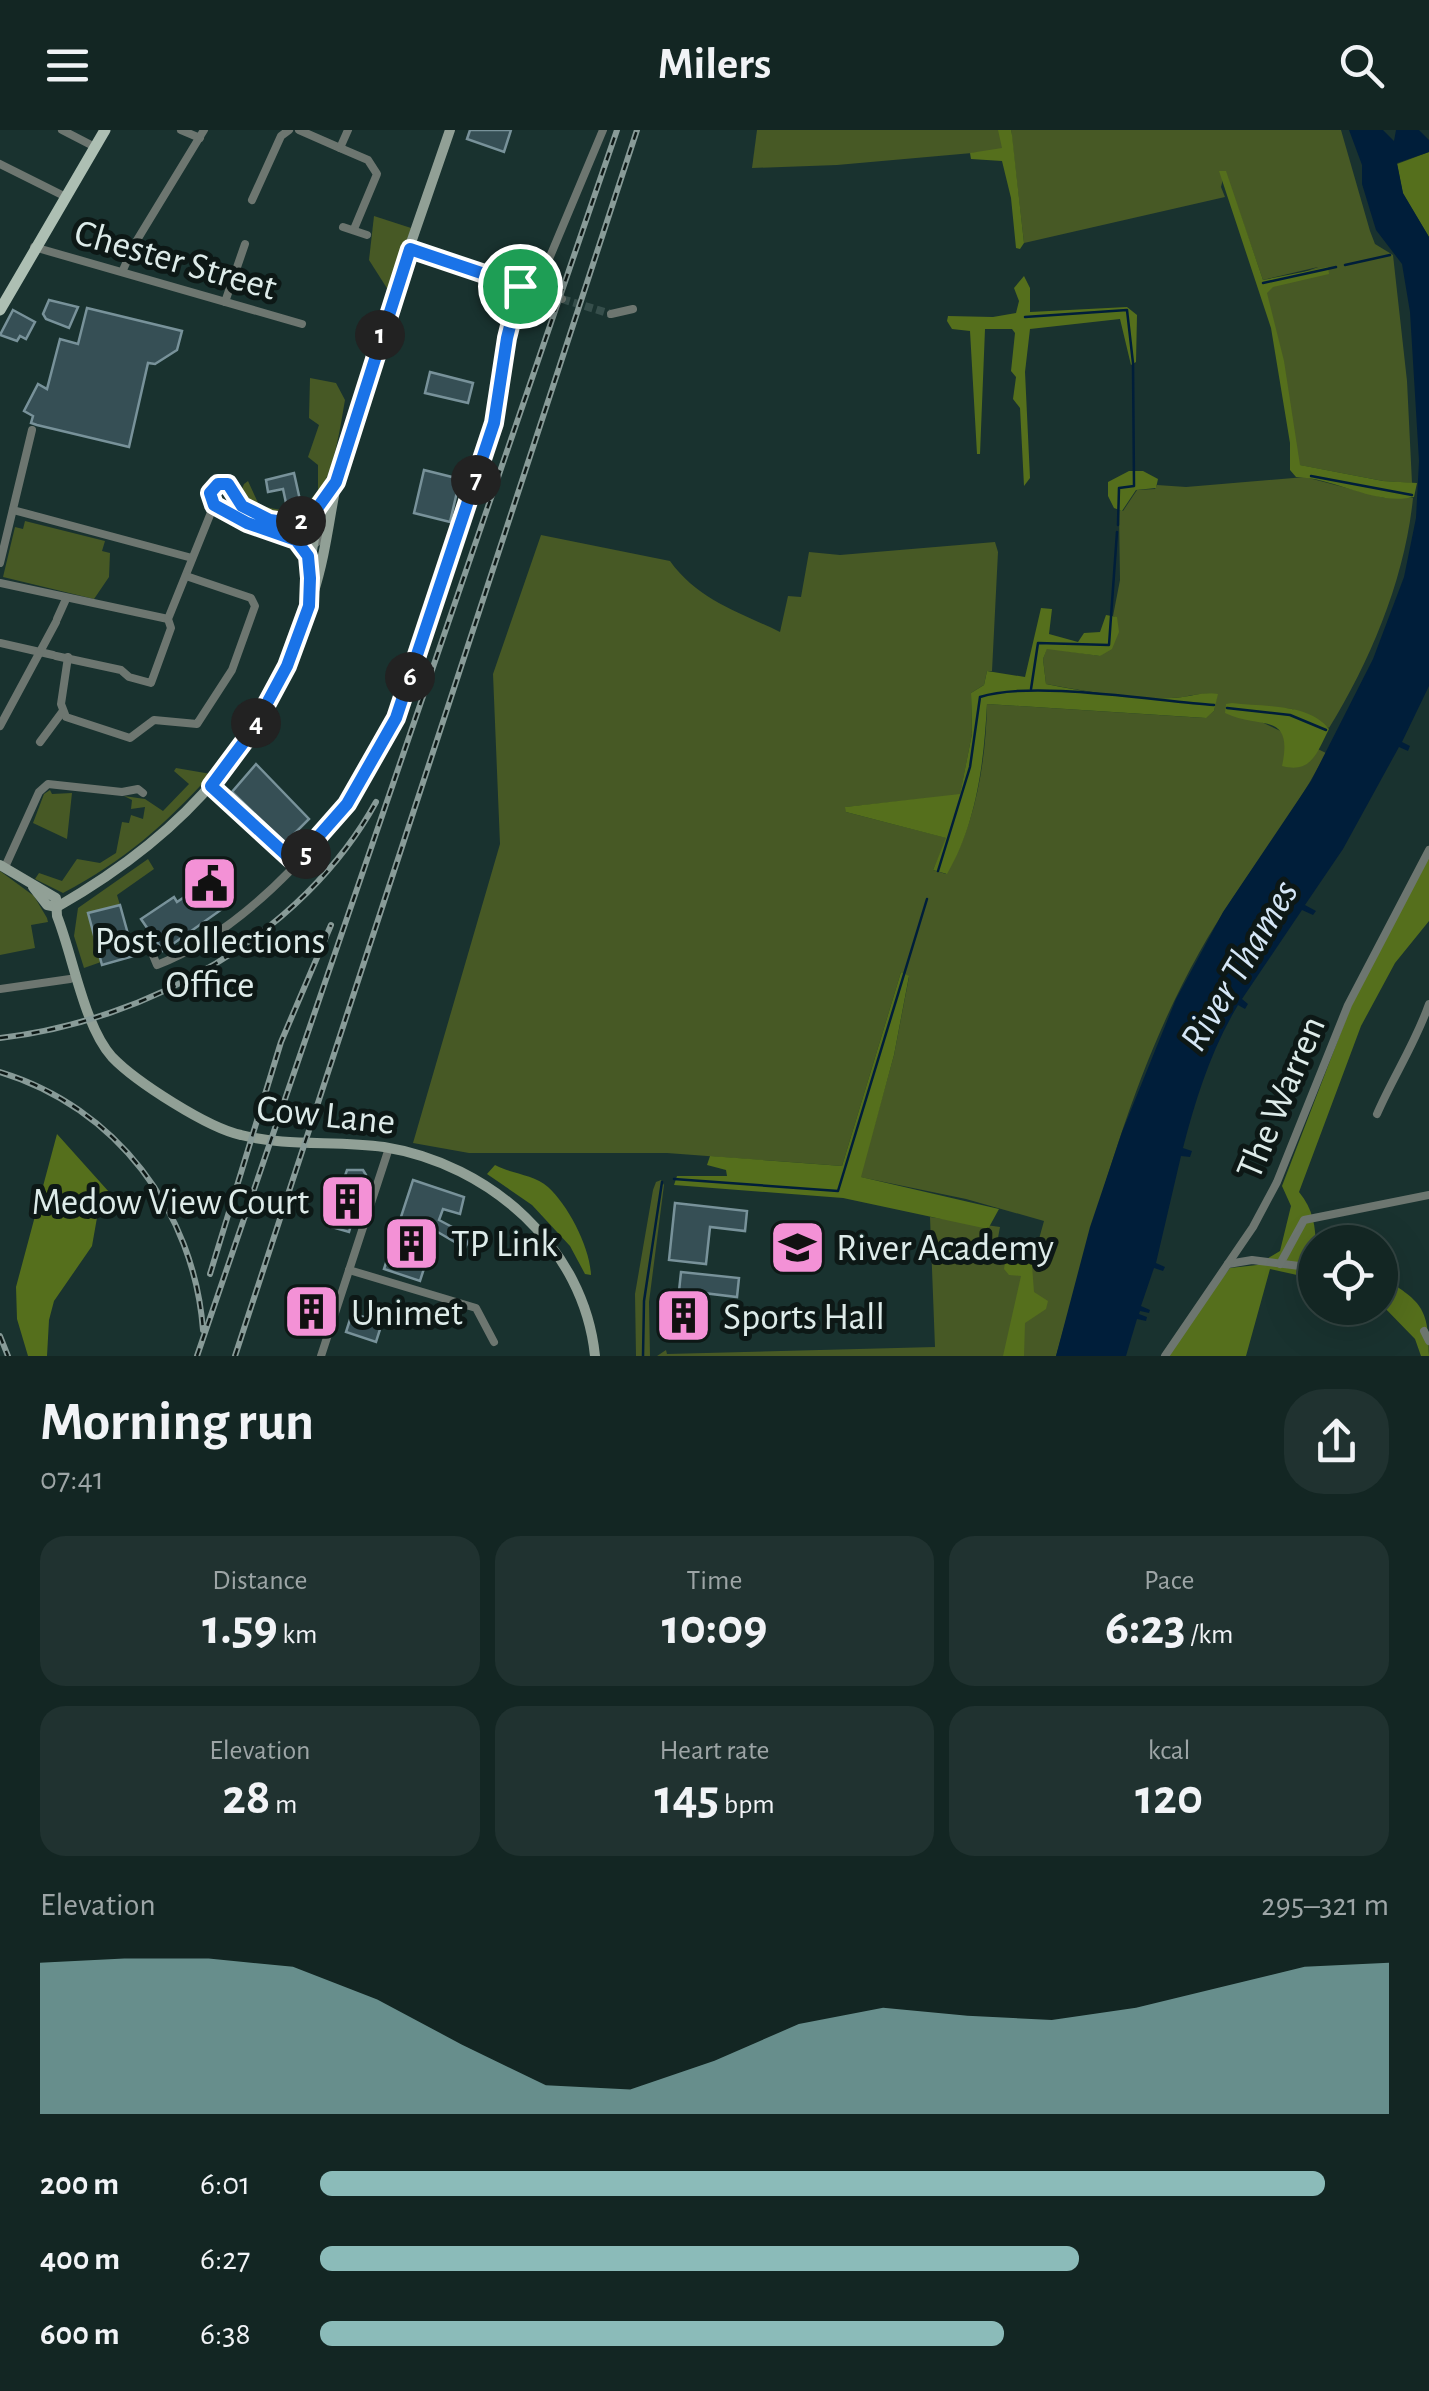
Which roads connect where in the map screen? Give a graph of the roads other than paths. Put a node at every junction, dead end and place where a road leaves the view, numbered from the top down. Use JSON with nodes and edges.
{"nodes":[{"id":1,"x":62,"y":130,"type":"edge"},
{"id":2,"x":106,"y":130,"type":"edge"},
{"id":3,"x":182,"y":130,"type":"edge"},
{"id":4,"x":289,"y":130,"type":"edge"},
{"id":5,"x":299,"y":130,"type":"edge"},
{"id":6,"x":348,"y":130,"type":"edge"},
{"id":7,"x":450,"y":130,"type":"edge"},
{"id":8,"x":603,"y":130,"type":"edge"},
{"id":9,"x":202,"y":134,"type":"edge"},
{"id":10,"x":94,"y":146,"type":"junction"},
{"id":11,"x":340,"y":148,"type":"junction"},
{"id":12,"x":0,"y":164,"type":"edge"},
{"id":13,"x":64,"y":196,"type":"junction"},
{"id":14,"x":266,"y":198,"type":"dead end"},
{"id":15,"x":344,"y":228,"type":"dead end"},
{"id":16,"x":354,"y":230,"type":"junction"},
{"id":17,"x":367,"y":235,"type":"dead end"},
{"id":18,"x":245,"y":244,"type":"dead end"},
{"id":19,"x":34,"y":247,"type":"junction"},
{"id":20,"x":410,"y":249,"type":"junction"},
{"id":21,"x":124,"y":270,"type":"junction"},
{"id":22,"x":520,"y":286,"type":"junction"},
{"id":23,"x":536,"y":290,"type":"junction"},
{"id":24,"x":562,"y":299,"type":"tunnel mouth"},
{"id":25,"x":226,"y":302,"type":"junction"},
{"id":26,"x":633,"y":309,"type":"dead end"},
{"id":27,"x":0,"y":310,"type":"edge"},
{"id":28,"x":611,"y":314,"type":"tunnel mouth"},
{"id":29,"x":302,"y":324,"type":"dead end"},
{"id":30,"x":32,"y":430,"type":"dead end"},
{"id":31,"x":336,"y":482,"type":"junction"},
{"id":32,"x":235,"y":496,"type":"junction"},
{"id":33,"x":322,"y":505,"type":"junction"},
{"id":34,"x":218,"y":507,"type":"junction"},
{"id":35,"x":13,"y":510,"type":"junction"},
{"id":36,"x":304,"y":520,"type":"junction"},
{"id":37,"x":317,"y":523,"type":"junction"},
{"id":38,"x":326,"y":534,"type":"junction"},
{"id":39,"x":296,"y":540,"type":"junction"},
{"id":40,"x":313,"y":544,"type":"junction"},
{"id":41,"x":2,"y":547,"type":"edge"},
{"id":42,"x":308,"y":556,"type":"junction"},
{"id":43,"x":192,"y":558,"type":"junction"},
{"id":44,"x":0,"y":564,"type":"edge"},
{"id":45,"x":186,"y":576,"type":"junction"},
{"id":46,"x":0,"y":584,"type":"edge"},
{"id":47,"x":66,"y":599,"type":"junction"},
{"id":48,"x":309,"y":606,"type":"junction"},
{"id":49,"x":168,"y":619,"type":"junction"},
{"id":50,"x":0,"y":643,"type":"edge"},
{"id":51,"x":37,"y":652,"type":"junction"},
{"id":52,"x":68,"y":657,"type":"junction"},
{"id":53,"x":62,"y":712,"type":"junction"},
{"id":54,"x":0,"y":726,"type":"edge"},
{"id":55,"x":40,"y":742,"type":"dead end"},
{"id":56,"x":211,"y":786,"type":"junction"},
{"id":57,"x":143,"y":793,"type":"dead end"},
{"id":58,"x":1429,"y":850,"type":"edge"},
{"id":59,"x":295,"y":863,"type":"junction"},
{"id":60,"x":2,"y":866,"type":"edge"},
{"id":61,"x":57,"y":907,"type":"junction"},
{"id":62,"x":152,"y":954,"type":"dead end"},
{"id":63,"x":70,"y":978,"type":"dead end"},
{"id":64,"x":0,"y":989,"type":"edge"},
{"id":65,"x":1429,"y":1004,"type":"edge"},
{"id":66,"x":1377,"y":1110,"type":"dead end"},
{"id":67,"x":389,"y":1148,"type":"junction"},
{"id":68,"x":1429,"y":1195,"type":"edge"},
{"id":69,"x":1241,"y":1244,"type":"junction"},
{"id":70,"x":1252,"y":1260,"type":"junction"},
{"id":71,"x":1228,"y":1264,"type":"junction"},
{"id":72,"x":1280,"y":1264,"type":"junction"},
{"id":73,"x":1298,"y":1266,"type":"edge"},
{"id":74,"x":349,"y":1270,"type":"junction"},
{"id":75,"x":1424,"y":1331,"type":"dead end"},
{"id":76,"x":494,"y":1342,"type":"dead end"},
{"id":77,"x":1429,"y":1342,"type":"edge"},
{"id":78,"x":322,"y":1356,"type":"edge"},
{"id":79,"x":595,"y":1356,"type":"edge"},
{"id":80,"x":1166,"y":1356,"type":"edge"}],
"edges":[{"from":1,"to":10,"type":"street"},
{"from":2,"to":10,"type":"main road"},
{"from":3,"to":9,"type":"street"},
{"from":4,"to":14,"type":"street"},
{"from":5,"to":11,"type":"street"},
{"from":6,"to":11,"type":"street"},
{"from":7,"to":20,"type":"street"},
{"from":8,"to":23,"type":"street"},
{"from":9,"to":21,"type":"street"},
{"from":10,"to":13,"type":"main road"},
{"from":11,"to":16,"type":"street"},
{"from":12,"to":13,"type":"street"},
{"from":13,"to":19,"type":"main road"},
{"from":15,"to":16,"type":"street"},
{"from":16,"to":17,"type":"street"},
{"from":18,"to":25,"type":"street"},
{"from":19,"to":21,"type":"street","name":"Chester Street"},
{"from":19,"to":27,"type":"main road"},
{"from":20,"to":22,"type":"street"},
{"from":20,"to":31,"type":"street"},
{"from":21,"to":25,"type":"street","name":"Chester Street"},
{"from":22,"to":23,"type":"street"},
{"from":22,"to":59,"type":"street"},
{"from":23,"to":24,"type":"street"},
{"from":25,"to":29,"type":"street","name":"Chester Street"},
{"from":26,"to":28,"type":"street"},
{"from":30,"to":35,"type":"street"},
{"from":31,"to":33,"type":"street"},
{"from":31,"to":38,"type":"street"},
{"from":32,"to":34,"type":"street"},
{"from":32,"to":34,"type":"street"},
{"from":32,"to":36,"type":"street"},
{"from":33,"to":36,"type":"street"},
{"from":33,"to":37,"type":"street"},
{"from":34,"to":39,"type":"street"},
{"from":34,"to":43,"type":"street"},
{"from":35,"to":41,"type":"street"},
{"from":35,"to":43,"type":"street"},
{"from":36,"to":37,"type":"street"},
{"from":37,"to":38,"type":"street"},
{"from":37,"to":40,"type":"street"},
{"from":38,"to":40,"type":"street"},
{"from":38,"to":48,"type":"street"},
{"from":39,"to":40,"type":"street"},
{"from":39,"to":42,"type":"street"},
{"from":40,"to":42,"type":"street"},
{"from":41,"to":44,"type":"street"},
{"from":42,"to":48,"type":"street"},
{"from":43,"to":45,"type":"street"},
{"from":45,"to":49,"type":"street"},
{"from":45,"to":53,"type":"street"},
{"from":46,"to":47,"type":"street"},
{"from":47,"to":49,"type":"street"},
{"from":47,"to":51,"type":"street"},
{"from":48,"to":56,"type":"street"},
{"from":49,"to":52,"type":"street"},
{"from":50,"to":51,"type":"street"},
{"from":51,"to":52,"type":"street"},
{"from":51,"to":54,"type":"street"},
{"from":52,"to":53,"type":"street"},
{"from":53,"to":55,"type":"street"},
{"from":56,"to":59,"type":"street"},
{"from":56,"to":61,"type":"street"},
{"from":57,"to":60,"type":"street"},
{"from":58,"to":69,"type":"street","name":"The Warren"},
{"from":59,"to":62,"type":"street"},
{"from":60,"to":61,"type":"street"},
{"from":61,"to":67,"type":"street","name":"Cow Lane"},
{"from":63,"to":64,"type":"street"},
{"from":65,"to":66,"type":"street"},
{"from":67,"to":74,"type":"street"},
{"from":67,"to":79,"type":"street","name":"Cow Lane"},
{"from":68,"to":72,"type":"street"},
{"from":69,"to":70,"type":"street"},
{"from":69,"to":71,"type":"street","name":"The Warren"},
{"from":70,"to":71,"type":"street"},
{"from":70,"to":72,"type":"street"},
{"from":71,"to":80,"type":"street","name":"The Warren"},
{"from":72,"to":73,"type":"street"},
{"from":74,"to":76,"type":"street"},
{"from":74,"to":78,"type":"street"},
{"from":75,"to":77,"type":"street"}]}
